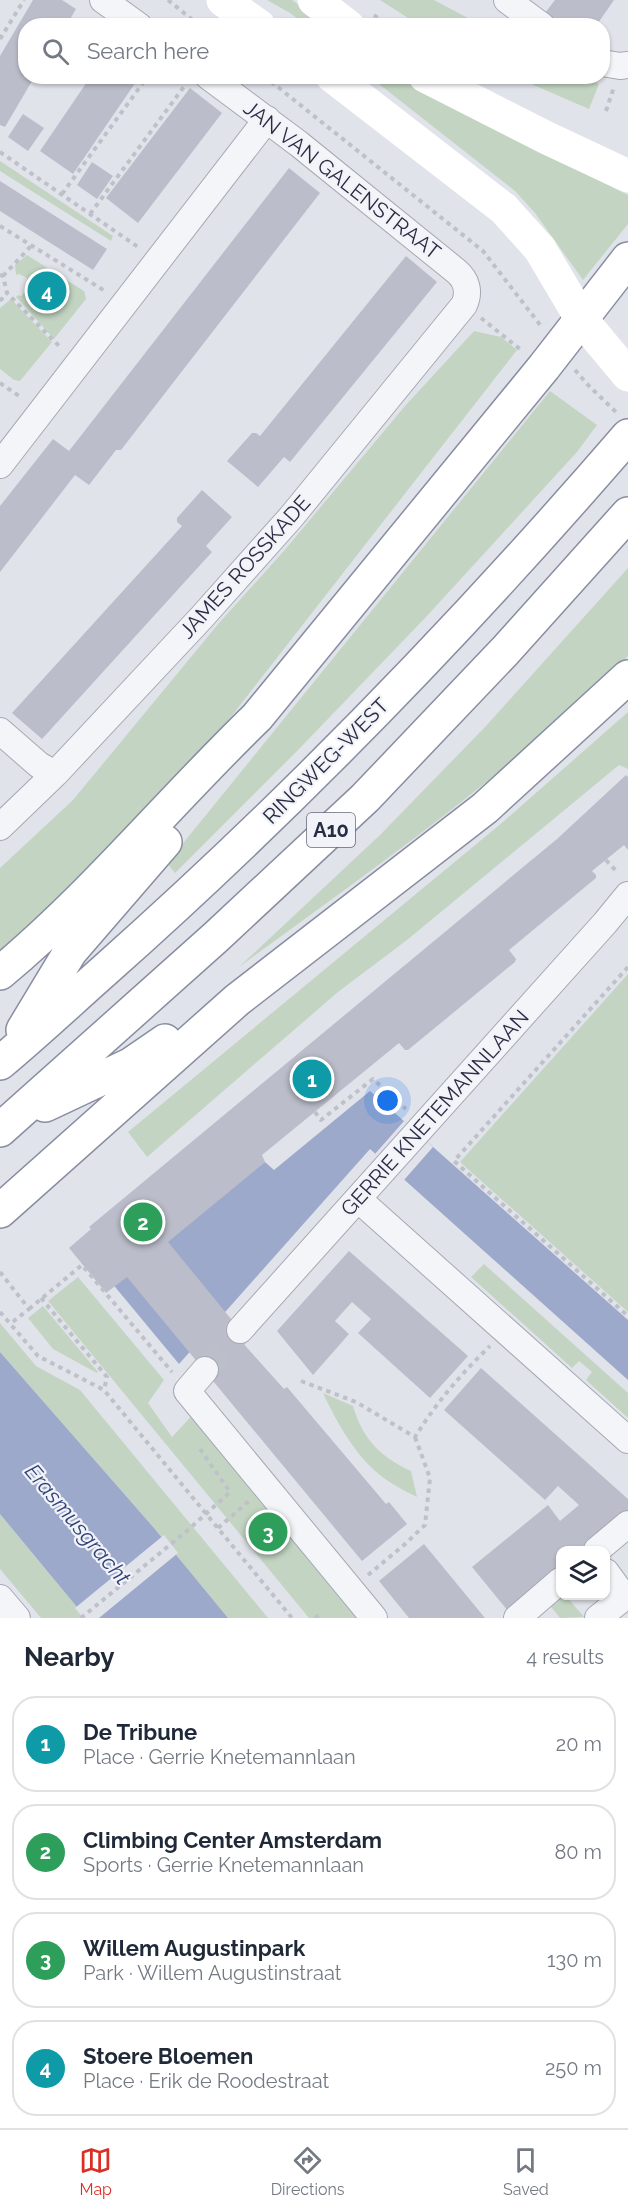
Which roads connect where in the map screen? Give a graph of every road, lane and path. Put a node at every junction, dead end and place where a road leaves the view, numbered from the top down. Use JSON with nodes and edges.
{"nodes":[{"id":1,"x":24,"y":0,"type":"edge"},
{"id":2,"x":103,"y":0,"type":"edge"},
{"id":3,"x":168,"y":0,"type":"edge"},
{"id":4,"x":223,"y":0,"type":"edge"},
{"id":5,"x":314,"y":0,"type":"edge"},
{"id":6,"x":507,"y":0,"type":"edge"},
{"id":7,"x":128,"y":18,"type":"edge"},
{"id":8,"x":190,"y":18,"type":"edge"},
{"id":9,"x":248,"y":18,"type":"edge"},
{"id":10,"x":338,"y":18,"type":"edge"},
{"id":11,"x":531,"y":18,"type":"edge"},
{"id":12,"x":0,"y":39,"type":"edge"},
{"id":13,"x":142,"y":84,"type":"edge"},
{"id":14,"x":185,"y":84,"type":"edge"},
{"id":15,"x":219,"y":84,"type":"edge"},
{"id":16,"x":342,"y":84,"type":"edge"},
{"id":17,"x":441,"y":84,"type":"edge"},
{"id":18,"x":267,"y":119,"type":"junction"},
{"id":19,"x":0,"y":152,"type":"edge"},
{"id":20,"x":628,"y":176,"type":"edge"},
{"id":21,"x":62,"y":194,"type":"junction"},
{"id":22,"x":90,"y":214,"type":"junction"},
{"id":23,"x":0,"y":226,"type":"edge"},
{"id":24,"x":32,"y":245,"type":"junction"},
{"id":25,"x":628,"y":259,"type":"edge"},
{"id":26,"x":158,"y":261,"type":"junction"},
{"id":27,"x":1,"y":276,"type":"edge"},
{"id":28,"x":7,"y":293,"type":"junction"},
{"id":29,"x":466,"y":297,"type":"junction"},
{"id":30,"x":0,"y":301,"type":"edge"},
{"id":31,"x":126,"y":304,"type":"junction"},
{"id":32,"x":582,"y":320,"type":"junction"},
{"id":33,"x":521,"y":350,"type":"dead end"},
{"id":34,"x":78,"y":365,"type":"junction"},
{"id":35,"x":619,"y":365,"type":"edge"},
{"id":36,"x":588,"y":386,"type":"dead end"},
{"id":37,"x":625,"y":426,"type":"edge"},
{"id":38,"x":0,"y":465,"type":"edge"},
{"id":39,"x":628,"y":514,"type":"edge"},
{"id":40,"x":628,"y":677,"type":"edge"},
{"id":41,"x":257,"y":717,"type":"junction"},
{"id":42,"x":0,"y":731,"type":"edge"},
{"id":43,"x":55,"y":774,"type":"junction"},
{"id":44,"x":0,"y":826,"type":"edge"},
{"id":45,"x":628,"y":895,"type":"edge"},
{"id":46,"x":628,"y":968,"type":"edge"},
{"id":47,"x":0,"y":973,"type":"edge"},
{"id":48,"x":237,"y":1000,"type":"junction"},
{"id":49,"x":2,"y":1061,"type":"edge"},
{"id":50,"x":315,"y":1112,"type":"dead end"},
{"id":51,"x":5,"y":1125,"type":"edge"},
{"id":52,"x":424,"y":1125,"type":"junction"},
{"id":53,"x":358,"y":1199,"type":"junction"},
{"id":54,"x":0,"y":1211,"type":"edge"},
{"id":55,"x":0,"y":1272,"type":"edge"},
{"id":56,"x":41,"y":1298,"type":"junction"},
{"id":57,"x":28,"y":1309,"type":"junction"},
{"id":58,"x":0,"y":1312,"type":"edge"},
{"id":59,"x":628,"y":1316,"type":"edge"},
{"id":60,"x":10,"y":1324,"type":"junction"},
{"id":61,"x":240,"y":1330,"type":"tunnel mouth"},
{"id":62,"x":506,"y":1331,"type":"junction"},
{"id":63,"x":205,"y":1371,"type":"tunnel mouth"},
{"id":64,"x":301,"y":1380,"type":"dead end"},
{"id":65,"x":104,"y":1390,"type":"junction"},
{"id":66,"x":187,"y":1390,"type":"junction"},
{"id":67,"x":415,"y":1437,"type":"junction"},
{"id":68,"x":628,"y":1440,"type":"edge"},
{"id":69,"x":197,"y":1445,"type":"dead end"},
{"id":70,"x":266,"y":1487,"type":"junction"},
{"id":71,"x":206,"y":1514,"type":"junction"},
{"id":72,"x":628,"y":1524,"type":"edge"},
{"id":73,"x":218,"y":1528,"type":"junction"},
{"id":74,"x":603,"y":1546,"type":"edge"},
{"id":75,"x":387,"y":1559,"type":"dead end"},
{"id":76,"x":610,"y":1577,"type":"edge"},
{"id":77,"x":556,"y":1586,"type":"edge"},
{"id":78,"x":626,"y":1595,"type":"edge"},
{"id":79,"x":0,"y":1598,"type":"edge"},
{"id":80,"x":526,"y":1615,"type":"edge"},
{"id":81,"x":17,"y":1618,"type":"edge"},
{"id":82,"x":81,"y":1618,"type":"edge"},
{"id":83,"x":292,"y":1618,"type":"edge"},
{"id":84,"x":374,"y":1618,"type":"edge"},
{"id":85,"x":598,"y":1618,"type":"edge"}],
"edges":[{"from":1,"to":12,"type":"path"},
{"from":2,"to":7,"type":"street"},
{"from":3,"to":8,"type":"path"},
{"from":4,"to":9,"type":"main road"},
{"from":5,"to":10,"type":"main road"},
{"from":6,"to":11,"type":"street"},
{"from":13,"to":21,"type":"path"},
{"from":14,"to":22,"type":"path"},
{"from":15,"to":18,"type":"street","name":"JAN VAN GALENSTRAAT"},
{"from":16,"to":32,"type":"main road","bridge":true},
{"from":17,"to":20,"type":"main road"},
{"from":18,"to":26,"type":"street"},
{"from":18,"to":29,"type":"street","name":"JAN VAN GALENSTRAAT"},
{"from":19,"to":21,"type":"path"},
{"from":21,"to":22,"type":"path"},
{"from":22,"to":26,"type":"path"},
{"from":23,"to":24,"type":"path"},
{"from":24,"to":27,"type":"path"},
{"from":24,"to":31,"type":"path"},
{"from":25,"to":32,"type":"main road"},
{"from":26,"to":31,"type":"street"},
{"from":27,"to":28,"type":"path"},
{"from":28,"to":30,"type":"path"},
{"from":28,"to":34,"type":"path"},
{"from":29,"to":33,"type":"path"},
{"from":29,"to":43,"type":"street","name":"JAMES ROSSKADE"},
{"from":31,"to":34,"type":"street"},
{"from":32,"to":35,"type":"main road"},
{"from":32,"to":41,"type":"main road","number":"A10"},
{"from":34,"to":38,"type":"street"},
{"from":36,"to":37,"type":"path"},
{"from":37,"to":49,"type":"main road","name":"RINGWEG-WEST","number":"A10"},
{"from":39,"to":51,"type":"main road","number":"A10"},
{"from":40,"to":48,"type":"main road","number":"A10"},
{"from":41,"to":47,"type":"main road","number":"A10"},
{"from":41,"to":49,"type":"main road","number":"A10"},
{"from":42,"to":43,"type":"street"},
{"from":43,"to":44,"type":"street","name":"JAMES ROSSKADE"},
{"from":45,"to":52,"type":"street","name":"GERRIE KNETEMANNLAAN"},
{"from":46,"to":59,"type":"path"},
{"from":48,"to":51,"type":"main road","number":"A10"},
{"from":48,"to":54,"type":"main road","number":"A10"},
{"from":50,"to":52,"type":"path"},
{"from":52,"to":53,"type":"street","name":"GERRIE KNETEMANNLAAN"},
{"from":53,"to":61,"type":"street","name":"GERRIE KNETEMANNLAAN"},
{"from":53,"to":62,"type":"street"},
{"from":55,"to":57,"type":"path"},
{"from":56,"to":57,"type":"path"},
{"from":56,"to":65,"type":"path"},
{"from":56,"to":66,"type":"path"},
{"from":57,"to":60,"type":"path"},
{"from":58,"to":60,"type":"path"},
{"from":60,"to":65,"type":"path"},
{"from":62,"to":67,"type":"path"},
{"from":62,"to":68,"type":"street"},
{"from":63,"to":66,"type":"street"},
{"from":64,"to":67,"type":"path"},
{"from":65,"to":71,"type":"path"},
{"from":66,"to":70,"type":"street"},
{"from":67,"to":75,"type":"path"},
{"from":69,"to":71,"type":"path"},
{"from":70,"to":73,"type":"path"},
{"from":70,"to":84,"type":"street"},
{"from":71,"to":73,"type":"path"},
{"from":71,"to":82,"type":"path"},
{"from":72,"to":74,"type":"street"},
{"from":73,"to":83,"type":"path"},
{"from":76,"to":78,"type":"street"},
{"from":77,"to":80,"type":"street"},
{"from":78,"to":85,"type":"street"},
{"from":79,"to":81,"type":"street"}]}
